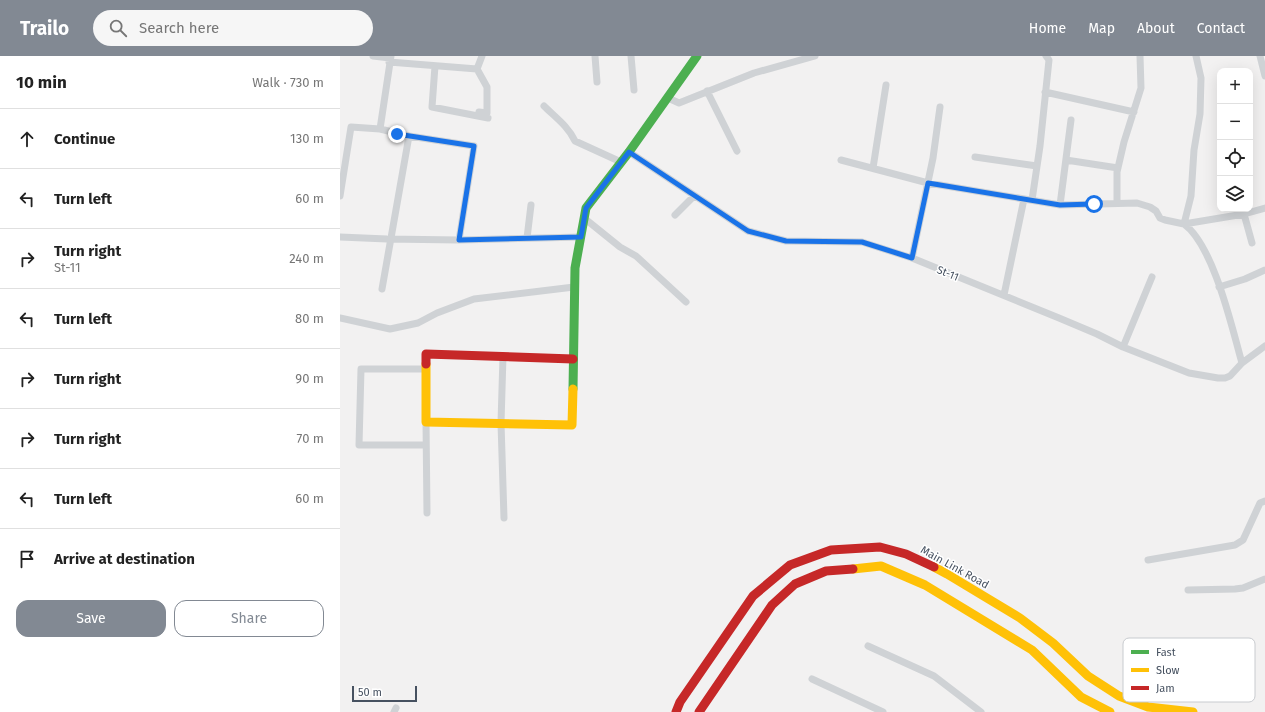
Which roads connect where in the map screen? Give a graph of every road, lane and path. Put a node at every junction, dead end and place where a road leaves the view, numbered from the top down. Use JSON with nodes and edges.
{"nodes":[{"id":1,"x":373,"y":56,"type":"edge"},
{"id":2,"x":482,"y":56,"type":"edge"},
{"id":3,"x":595,"y":56,"type":"edge"},
{"id":4,"x":631,"y":56,"type":"edge"},
{"id":5,"x":697,"y":56,"type":"edge"},
{"id":6,"x":815,"y":56,"type":"edge"},
{"id":7,"x":1046,"y":56,"type":"edge"},
{"id":8,"x":1140,"y":56,"type":"edge"},
{"id":9,"x":1196,"y":56,"type":"edge"},
{"id":10,"x":1260,"y":56,"type":"edge"},
{"id":11,"x":390,"y":59,"type":"edge"},
{"id":12,"x":435,"y":66,"type":"junction"},
{"id":13,"x":477,"y":70,"type":"junction"},
{"id":14,"x":1265,"y":76,"type":"edge"},
{"id":15,"x":597,"y":82,"type":"dead end"},
{"id":16,"x":886,"y":86,"type":"dead end"},
{"id":17,"x":634,"y":90,"type":"dead end"},
{"id":18,"x":706,"y":91,"type":"junction"},
{"id":19,"x":1045,"y":92,"type":"junction"},
{"id":20,"x":668,"y":98,"type":"junction"},
{"id":21,"x":544,"y":106,"type":"dead end"},
{"id":22,"x":940,"y":107,"type":"dead end"},
{"id":23,"x":479,"y":112,"type":"dead end"},
{"id":24,"x":1134,"y":112,"type":"junction"},
{"id":25,"x":488,"y":118,"type":"dead end"},
{"id":26,"x":1071,"y":120,"type":"dead end"},
{"id":27,"x":380,"y":130,"type":"junction"},
{"id":28,"x":409,"y":136,"type":"junction"},
{"id":29,"x":737,"y":151,"type":"dead end"},
{"id":30,"x":629,"y":152,"type":"junction"},
{"id":31,"x":975,"y":157,"type":"dead end"},
{"id":32,"x":841,"y":160,"type":"dead end"},
{"id":33,"x":1066,"y":160,"type":"junction"},
{"id":34,"x":621,"y":162,"type":"junction"},
{"id":35,"x":1037,"y":166,"type":"junction"},
{"id":36,"x":873,"y":168,"type":"junction"},
{"id":37,"x":1118,"y":168,"type":"junction"},
{"id":38,"x":928,"y":183,"type":"junction"},
{"id":39,"x":340,"y":196,"type":"edge"},
{"id":40,"x":694,"y":196,"type":"junction"},
{"id":41,"x":1024,"y":199,"type":"junction"},
{"id":42,"x":1032,"y":200,"type":"junction"},
{"id":43,"x":1117,"y":203,"type":"junction"},
{"id":44,"x":530,"y":205,"type":"dead end"},
{"id":45,"x":1060,"y":205,"type":"junction"},
{"id":46,"x":1265,"y":208,"type":"edge"},
{"id":47,"x":1244,"y":214,"type":"junction"},
{"id":48,"x":675,"y":215,"type":"dead end"},
{"id":49,"x":584,"y":218,"type":"junction"},
{"id":50,"x":1184,"y":224,"type":"junction"},
{"id":51,"x":340,"y":237,"type":"edge"},
{"id":52,"x":581,"y":237,"type":"junction"},
{"id":53,"x":527,"y":238,"type":"junction"},
{"id":54,"x":391,"y":239,"type":"junction"},
{"id":55,"x":459,"y":240,"type":"junction"},
{"id":56,"x":1252,"y":243,"type":"dead end"},
{"id":57,"x":912,"y":258,"type":"junction"},
{"id":58,"x":1265,"y":270,"type":"edge"},
{"id":59,"x":1152,"y":277,"type":"dead end"},
{"id":60,"x":574,"y":287,"type":"junction"},
{"id":61,"x":1219,"y":287,"type":"junction"},
{"id":62,"x":382,"y":289,"type":"dead end"},
{"id":63,"x":1004,"y":295,"type":"junction"},
{"id":64,"x":686,"y":302,"type":"dead end"},
{"id":65,"x":340,"y":318,"type":"edge"},
{"id":66,"x":1265,"y":346,"type":"edge"},
{"id":67,"x":1123,"y":347,"type":"junction"},
{"id":68,"x":503,"y":356,"type":"junction"},
{"id":69,"x":573,"y":358,"type":"junction"},
{"id":70,"x":1242,"y":363,"type":"junction"},
{"id":71,"x":426,"y":369,"type":"junction"},
{"id":72,"x":426,"y":422,"type":"junction"},
{"id":73,"x":501,"y":423,"type":"junction"},
{"id":74,"x":426,"y":445,"type":"junction"},
{"id":75,"x":1265,"y":501,"type":"edge"},
{"id":76,"x":427,"y":513,"type":"dead end"},
{"id":77,"x":504,"y":518,"type":"dead end"},
{"id":78,"x":1148,"y":560,"type":"dead end"},
{"id":79,"x":1265,"y":579,"type":"edge"},
{"id":80,"x":1188,"y":590,"type":"dead end"},
{"id":81,"x":868,"y":646,"type":"dead end"},
{"id":82,"x":812,"y":679,"type":"dead end"},
{"id":83,"x":1123,"y":698,"type":"edge"},
{"id":84,"x":1135,"y":702,"type":"edge"},
{"id":85,"x":676,"y":712,"type":"edge"},
{"id":86,"x":699,"y":712,"type":"edge"},
{"id":87,"x":883,"y":712,"type":"edge"},
{"id":88,"x":981,"y":712,"type":"edge"},
{"id":89,"x":1110,"y":712,"type":"edge"},
{"id":90,"x":1193,"y":712,"type":"edge"}],
"edges":[{"from":1,"to":11,"type":"street"},
{"from":2,"to":13,"type":"street"},
{"from":3,"to":15,"type":"street"},
{"from":4,"to":17,"type":"street"},
{"from":5,"to":20,"type":"street"},
{"from":6,"to":18,"type":"street"},
{"from":7,"to":19,"type":"street"},
{"from":8,"to":24,"type":"street"},
{"from":9,"to":50,"type":"street"},
{"from":10,"to":14,"type":"street"},
{"from":11,"to":12,"type":"street"},
{"from":11,"to":27,"type":"street"},
{"from":12,"to":13,"type":"street"},
{"from":12,"to":25,"type":"street"},
{"from":13,"to":23,"type":"street"},
{"from":16,"to":36,"type":"street"},
{"from":18,"to":20,"type":"street"},
{"from":18,"to":29,"type":"street"},
{"from":19,"to":24,"type":"street"},
{"from":19,"to":35,"type":"street"},
{"from":20,"to":30,"type":"street"},
{"from":21,"to":34,"type":"street"},
{"from":22,"to":38,"type":"street"},
{"from":24,"to":37,"type":"street"},
{"from":26,"to":33,"type":"street"},
{"from":27,"to":28,"type":"street"},
{"from":27,"to":39,"type":"street"},
{"from":28,"to":54,"type":"street"},
{"from":28,"to":55,"type":"street"},
{"from":30,"to":34,"type":"street"},
{"from":30,"to":40,"type":"street","name":"St-11"},
{"from":31,"to":35,"type":"street"},
{"from":32,"to":36,"type":"street"},
{"from":33,"to":37,"type":"street"},
{"from":33,"to":45,"type":"street"},
{"from":34,"to":49,"type":"street"},
{"from":35,"to":42,"type":"street"},
{"from":36,"to":38,"type":"street"},
{"from":37,"to":43,"type":"street"},
{"from":38,"to":41,"type":"street"},
{"from":38,"to":57,"type":"street"},
{"from":40,"to":48,"type":"street"},
{"from":40,"to":57,"type":"street","name":"St-11"},
{"from":41,"to":42,"type":"street"},
{"from":41,"to":63,"type":"street"},
{"from":42,"to":45,"type":"street"},
{"from":43,"to":45,"type":"street"},
{"from":43,"to":50,"type":"street"},
{"from":44,"to":53,"type":"street"},
{"from":46,"to":47,"type":"street"},
{"from":47,"to":50,"type":"street"},
{"from":47,"to":56,"type":"street"},
{"from":49,"to":52,"type":"street"},
{"from":49,"to":64,"type":"street"},
{"from":50,"to":61,"type":"street"},
{"from":51,"to":54,"type":"street"},
{"from":52,"to":53,"type":"street"},
{"from":52,"to":60,"type":"street"},
{"from":53,"to":55,"type":"street"},
{"from":54,"to":55,"type":"street"},
{"from":54,"to":62,"type":"street"},
{"from":57,"to":63,"type":"street","name":"St-11"},
{"from":58,"to":61,"type":"street"},
{"from":59,"to":67,"type":"street"},
{"from":60,"to":65,"type":"street"},
{"from":60,"to":69,"type":"street"},
{"from":61,"to":70,"type":"street"},
{"from":63,"to":67,"type":"street","name":"St-11"},
{"from":66,"to":70,"type":"street","name":"St-11"},
{"from":67,"to":70,"type":"street","name":"St-11"},
{"from":68,"to":69,"type":"street"},
{"from":68,"to":71,"type":"street"},
{"from":68,"to":73,"type":"street"},
{"from":69,"to":73,"type":"street"},
{"from":71,"to":72,"type":"street"},
{"from":71,"to":74,"type":"street"},
{"from":72,"to":73,"type":"street"},
{"from":72,"to":74,"type":"street"},
{"from":73,"to":77,"type":"street"},
{"from":74,"to":76,"type":"street"},
{"from":75,"to":78,"type":"street"},
{"from":79,"to":80,"type":"street"},
{"from":81,"to":88,"type":"street"},
{"from":82,"to":87,"type":"street"},
{"from":83,"to":85,"type":"street","name":"Main Link Road"},
{"from":84,"to":90,"type":"street","name":"Main Link Road"},
{"from":86,"to":89,"type":"street"}]}
